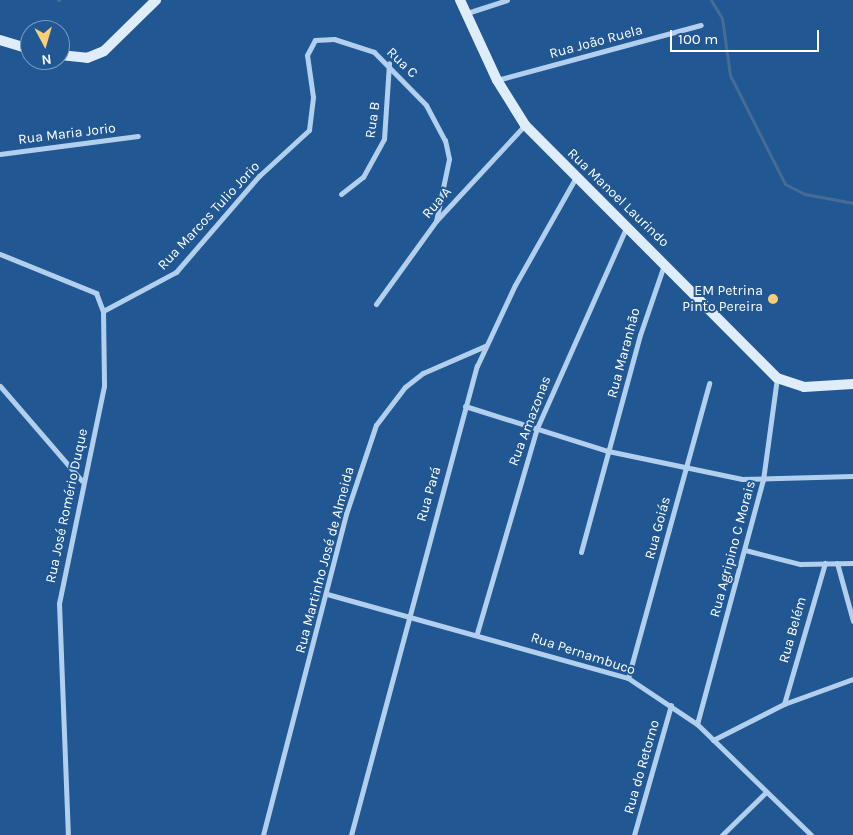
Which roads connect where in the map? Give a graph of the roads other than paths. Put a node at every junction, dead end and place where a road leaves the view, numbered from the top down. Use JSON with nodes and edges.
{"nodes":[{"id":1,"x":156,"y":0,"type":"edge"},
{"id":2,"x":460,"y":0,"type":"edge"},
{"id":3,"x":507,"y":0,"type":"edge"},
{"id":4,"x":467,"y":13,"type":"junction"},
{"id":5,"x":701,"y":25,"type":"dead end"},
{"id":6,"x":0,"y":40,"type":"edge"},
{"id":7,"x":20,"y":46,"type":"edge"},
{"id":8,"x":70,"y":56,"type":"edge"},
{"id":9,"x":388,"y":63,"type":"junction"},
{"id":10,"x":497,"y":80,"type":"junction"},
{"id":11,"x":525,"y":125,"type":"junction"},
{"id":12,"x":138,"y":136,"type":"dead end"},
{"id":13,"x":300,"y":141,"type":"joint"},
{"id":14,"x":0,"y":154,"type":"edge"},
{"id":15,"x":576,"y":177,"type":"junction"},
{"id":16,"x":341,"y":194,"type":"dead end"},
{"id":17,"x":436,"y":221,"type":"junction"},
{"id":18,"x":627,"y":225,"type":"junction"},
{"id":19,"x":0,"y":254,"type":"edge"},
{"id":20,"x":665,"y":262,"type":"junction"},
{"id":21,"x":376,"y":304,"type":"dead end"},
{"id":22,"x":103,"y":311,"type":"junction"},
{"id":23,"x":485,"y":346,"type":"junction"},
{"id":24,"x":777,"y":378,"type":"junction"},
{"id":25,"x":709,"y":383,"type":"dead end"},
{"id":26,"x":853,"y":384,"type":"edge"},
{"id":27,"x":0,"y":386,"type":"edge"},
{"id":28,"x":465,"y":406,"type":"junction"},
{"id":29,"x":536,"y":428,"type":"junction"},
{"id":30,"x":608,"y":451,"type":"junction"},
{"id":31,"x":687,"y":468,"type":"junction"},
{"id":32,"x":853,"y":476,"type":"edge"},
{"id":33,"x":762,"y":480,"type":"junction"},
{"id":34,"x":82,"y":481,"type":"junction"},
{"id":35,"x":745,"y":550,"type":"junction"},
{"id":36,"x":581,"y":552,"type":"dead end"},
{"id":37,"x":853,"y":562,"type":"edge"},
{"id":38,"x":837,"y":563,"type":"junction"},
{"id":39,"x":825,"y":564,"type":"junction"},
{"id":40,"x":327,"y":594,"type":"junction"},
{"id":41,"x":410,"y":615,"type":"junction"},
{"id":42,"x":853,"y":622,"type":"edge"},
{"id":43,"x":477,"y":633,"type":"junction"},
{"id":44,"x":628,"y":678,"type":"junction"},
{"id":45,"x":853,"y":679,"type":"edge"},
{"id":46,"x":784,"y":704,"type":"junction"},
{"id":47,"x":671,"y":705,"type":"junction"},
{"id":48,"x":697,"y":724,"type":"junction"},
{"id":49,"x":713,"y":740,"type":"junction"},
{"id":50,"x":766,"y":792,"type":"junction"},
{"id":51,"x":68,"y":835,"type":"edge"},
{"id":52,"x":263,"y":835,"type":"edge"},
{"id":53,"x":351,"y":835,"type":"edge"},
{"id":54,"x":634,"y":835,"type":"edge"},
{"id":55,"x":722,"y":835,"type":"edge"},
{"id":56,"x":810,"y":835,"type":"edge"}],
"edges":[{"from":1,"to":8,"type":"street"},
{"from":2,"to":4,"type":"street","name":"Rua Manoel Laurindo"},
{"from":3,"to":4,"type":"street"},
{"from":4,"to":10,"type":"street","name":"Rua Manoel Laurindo"},
{"from":5,"to":10,"type":"street","name":"Rua João Ruela"},
{"from":6,"to":7,"type":"street"},
{"from":9,"to":13,"type":"street","name":"Rua C"},
{"from":9,"to":16,"type":"street","name":"Rua B"},
{"from":9,"to":17,"type":"street","name":"Rua C"},
{"from":10,"to":11,"type":"street","name":"Rua Manoel Laurindo"},
{"from":11,"to":15,"type":"street","name":"Rua Manoel Laurindo"},
{"from":11,"to":17,"type":"street","name":"Rua A"},
{"from":12,"to":14,"type":"street","name":"Rua Maria Jorio"},
{"from":13,"to":22,"type":"street","name":"Rua Marcos Tulio Jorio"},
{"from":15,"to":18,"type":"street","name":"Rua Manoel Laurindo"},
{"from":15,"to":23,"type":"street","name":"Rua Pará"},
{"from":17,"to":21,"type":"street","name":"Rua A"},
{"from":18,"to":20,"type":"street","name":"Rua Manoel Laurindo"},
{"from":18,"to":29,"type":"street","name":"Rua Amazonas"},
{"from":19,"to":22,"type":"street"},
{"from":20,"to":24,"type":"street","name":"Rua Manoel Laurindo"},
{"from":20,"to":30,"type":"street","name":"Rua Maranhão"},
{"from":22,"to":34,"type":"street","name":"Rua José Romério Duque"},
{"from":23,"to":28,"type":"street","name":"Rua Pará"},
{"from":23,"to":40,"type":"street","name":"Rua Martinho José de Almeida"},
{"from":24,"to":26,"type":"street","name":"Rua Manoel Laurindo"},
{"from":24,"to":33,"type":"street","name":"Rua Agripino C Morais"},
{"from":25,"to":31,"type":"street","name":"Rua Goiás"},
{"from":27,"to":34,"type":"street"},
{"from":28,"to":29,"type":"street"},
{"from":28,"to":41,"type":"street","name":"Rua Pará"},
{"from":29,"to":30,"type":"street"},
{"from":29,"to":43,"type":"street","name":"Rua Amazonas"},
{"from":30,"to":31,"type":"street"},
{"from":30,"to":36,"type":"street","name":"Rua Maranhão"},
{"from":31,"to":33,"type":"street"},
{"from":31,"to":44,"type":"street","name":"Rua Goiás"},
{"from":32,"to":33,"type":"street"},
{"from":33,"to":35,"type":"street","name":"Rua Agripino C Morais"},
{"from":34,"to":51,"type":"street","name":"Rua José Romério Duque"},
{"from":35,"to":39,"type":"street"},
{"from":35,"to":48,"type":"street","name":"Rua Agripino C Morais"},
{"from":37,"to":38,"type":"street"},
{"from":38,"to":39,"type":"street"},
{"from":38,"to":42,"type":"street"},
{"from":39,"to":46,"type":"street","name":"Rua Belém"},
{"from":40,"to":41,"type":"street","name":"Rua Pernambuco"},
{"from":40,"to":52,"type":"street","name":"Rua Martinho José de Almeida"},
{"from":41,"to":43,"type":"street","name":"Rua Pernambuco"},
{"from":41,"to":53,"type":"street","name":"Rua Pará"},
{"from":43,"to":44,"type":"street","name":"Rua Pernambuco"},
{"from":44,"to":47,"type":"street","name":"Rua Pernambuco"},
{"from":45,"to":46,"type":"street"},
{"from":46,"to":49,"type":"street"},
{"from":47,"to":48,"type":"street","name":"Rua Pernambuco"},
{"from":47,"to":54,"type":"street","name":"Rua do Retorno"},
{"from":48,"to":49,"type":"street","name":"Rua Pernambuco"},
{"from":49,"to":50,"type":"street","name":"Rua Pernambuco"},
{"from":50,"to":55,"type":"street"},
{"from":50,"to":56,"type":"street","name":"Rua Pernambuco"}]}
